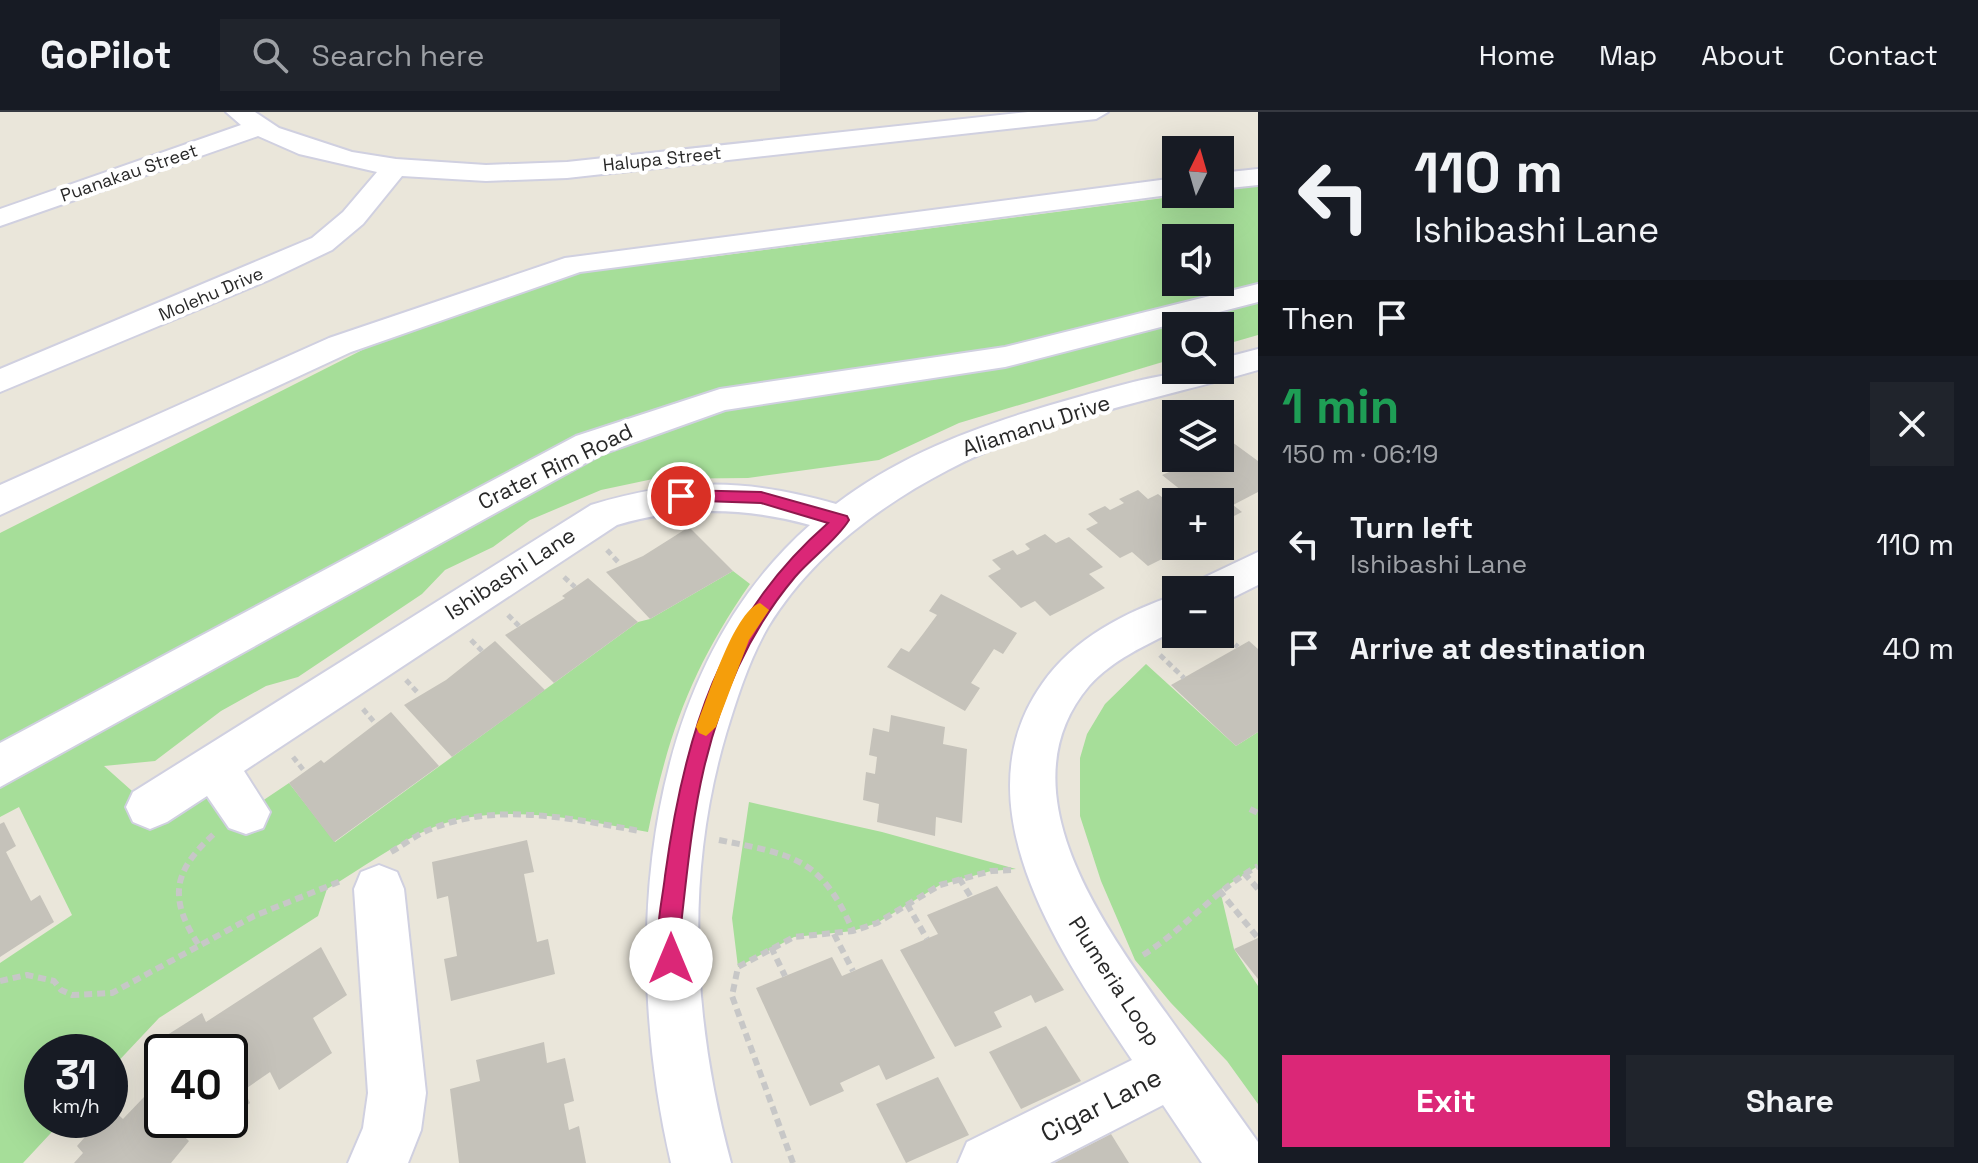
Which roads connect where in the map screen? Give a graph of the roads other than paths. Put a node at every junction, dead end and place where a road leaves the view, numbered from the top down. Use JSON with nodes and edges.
{"nodes":[{"id":1,"x":1096,"y":112,"type":"edge"},
{"id":2,"x":1034,"y":115,"type":"edge"},
{"id":3,"x":248,"y":120,"type":"edge"},
{"id":4,"x":395,"y":167,"type":"junction"},
{"id":5,"x":1258,"y":177,"type":"edge"},
{"id":6,"x":1234,"y":180,"type":"edge"},
{"id":7,"x":1162,"y":188,"type":"edge"},
{"id":8,"x":0,"y":218,"type":"edge"},
{"id":9,"x":1257,"y":283,"type":"edge"},
{"id":10,"x":1258,"y":359,"type":"edge"},
{"id":11,"x":1234,"y":366,"type":"edge"},
{"id":12,"x":0,"y":381,"type":"edge"},
{"id":13,"x":1171,"y":384,"type":"edge"},
{"id":14,"x":0,"y":501,"type":"edge"},
{"id":15,"x":841,"y":520,"type":"junction"},
{"id":16,"x":1258,"y":567,"type":"edge"},
{"id":17,"x":1234,"y":580,"type":"edge"},
{"id":18,"x":1162,"y":634,"type":"edge"},
{"id":19,"x":0,"y":766,"type":"edge"},
{"id":20,"x":213,"y":766,"type":"junction"},
{"id":21,"x":150,"y":807,"type":"dead end"},
{"id":22,"x":230,"y":823,"type":"road end"},
{"id":23,"x":379,"y":889,"type":"dead end"},
{"id":24,"x":1172,"y":1070,"type":"junction"},
{"id":25,"x":378,"y":1163,"type":"edge"},
{"id":26,"x":701,"y":1163,"type":"edge"},
{"id":27,"x":988,"y":1163,"type":"edge"},
{"id":28,"x":1237,"y":1163,"type":"edge"}],
"edges":[{"from":1,"to":2,"type":"street","name":"Halupa Street"},
{"from":2,"to":4,"type":"street","name":"Halupa Street"},
{"from":3,"to":4,"type":"street","name":"Halupa Street"},
{"from":3,"to":8,"type":"street","name":"Puanakau Street"},
{"from":4,"to":12,"type":"street","name":"Molehu Drive"},
{"from":5,"to":6,"type":"street"},
{"from":7,"to":14,"type":"street"},
{"from":9,"to":19,"type":"street","name":"Crater Rim Road"},
{"from":10,"to":11,"type":"street","name":"Aliamanu Drive"},
{"from":13,"to":15,"type":"street","name":"Aliamanu Drive"},
{"from":15,"to":20,"type":"street","name":"Ishibashi Lane"},
{"from":15,"to":26,"type":"street","name":"Aliamanu Drive"},
{"from":16,"to":17,"type":"street"},
{"from":18,"to":24,"type":"street","name":"Plumeria Loop"},
{"from":20,"to":21,"type":"street","name":"Ishibashi Lane"},
{"from":20,"to":22,"type":"street"},
{"from":23,"to":25,"type":"street"},
{"from":24,"to":27,"type":"street","name":"Cigar Lane"},
{"from":24,"to":28,"type":"street","name":"Plumeria Loop"}]}
